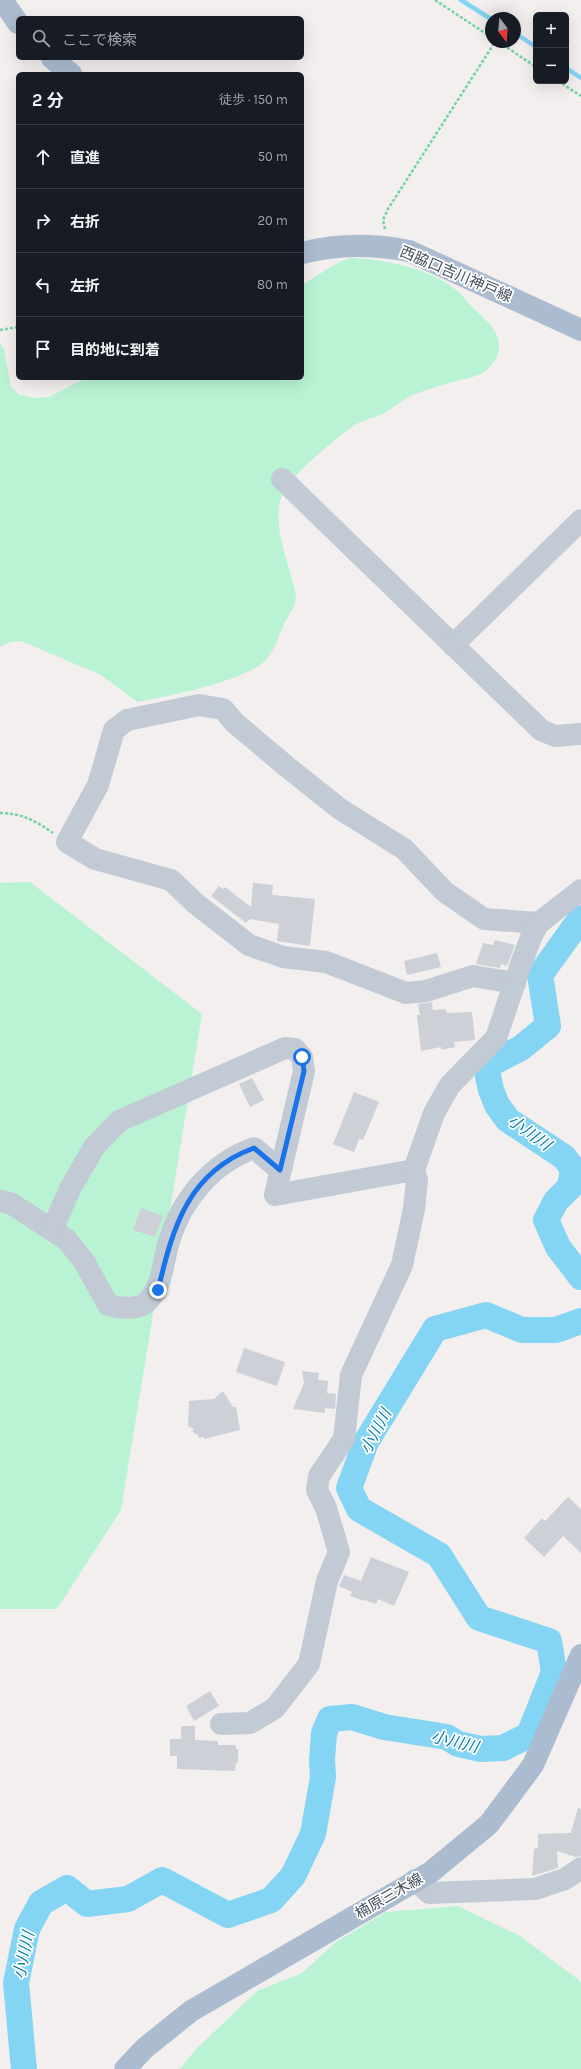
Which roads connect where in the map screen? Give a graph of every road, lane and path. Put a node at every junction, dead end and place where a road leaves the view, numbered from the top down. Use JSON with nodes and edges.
{"nodes":[{"id":1,"x":2,"y":0,"type":"edge"},
{"id":2,"x":435,"y":0,"type":"edge"},
{"id":3,"x":16,"y":20,"type":"edge"},
{"id":4,"x":485,"y":33,"type":"edge"},
{"id":5,"x":491,"y":48,"type":"edge"},
{"id":6,"x":507,"y":48,"type":"edge"},
{"id":7,"x":54,"y":60,"type":"edge"},
{"id":8,"x":533,"y":65,"type":"edge"},
{"id":9,"x":69,"y":72,"type":"edge"},
{"id":10,"x":563,"y":84,"type":"edge"},
{"id":11,"x":581,"y":96,"type":"edge"},
{"id":12,"x":388,"y":247,"type":"junction"},
{"id":13,"x":304,"y":253,"type":"edge"},
{"id":14,"x":16,"y":327,"type":"edge"},
{"id":15,"x":0,"y":330,"type":"edge"},
{"id":16,"x":581,"y":330,"type":"edge"},
{"id":17,"x":282,"y":479,"type":"dead end"},
{"id":18,"x":581,"y":520,"type":"edge"},
{"id":19,"x":453,"y":645,"type":"junction"},
{"id":20,"x":581,"y":734,"type":"edge"},
{"id":21,"x":0,"y":813,"type":"edge"},
{"id":22,"x":67,"y":842,"type":"junction"},
{"id":23,"x":581,"y":890,"type":"edge"},
{"id":24,"x":539,"y":923,"type":"junction"},
{"id":25,"x":515,"y":983,"type":"junction"},
{"id":26,"x":280,"y":1170,"type":"junction"},
{"id":27,"x":414,"y":1170,"type":"junction"},
{"id":28,"x":0,"y":1201,"type":"edge"},
{"id":29,"x":52,"y":1230,"type":"junction"},
{"id":30,"x":581,"y":1655,"type":"edge"},
{"id":31,"x":221,"y":1724,"type":"dead end"},
{"id":32,"x":579,"y":1873,"type":"edge"},
{"id":33,"x":415,"y":1880,"type":"junction"},
{"id":34,"x":125,"y":2069,"type":"edge"}],
"edges":[{"from":1,"to":3,"type":"main road"},
{"from":2,"to":4,"type":"path"},
{"from":5,"to":12,"type":"path"},
{"from":6,"to":8,"type":"path"},
{"from":7,"to":9,"type":"main road"},
{"from":10,"to":11,"type":"path"},
{"from":12,"to":13,"type":"main road","name":"西脇口吉川神戸線"},
{"from":12,"to":16,"type":"main road","name":"西脇口吉川神戸線"},
{"from":14,"to":15,"type":"path"},
{"from":17,"to":19,"type":"street"},
{"from":18,"to":19,"type":"street"},
{"from":19,"to":20,"type":"street"},
{"from":21,"to":22,"type":"path"},
{"from":22,"to":24,"type":"street"},
{"from":22,"to":25,"type":"street"},
{"from":23,"to":24,"type":"street"},
{"from":24,"to":25,"type":"street"},
{"from":25,"to":27,"type":"street"},
{"from":26,"to":27,"type":"street"},
{"from":26,"to":29,"type":"street"},
{"from":26,"to":29,"type":"street"},
{"from":27,"to":31,"type":"street"},
{"from":28,"to":29,"type":"street"},
{"from":30,"to":33,"type":"main road","name":"楠原三木線"},
{"from":32,"to":33,"type":"street"},
{"from":33,"to":34,"type":"main road","name":"楠原三木線"}]}
